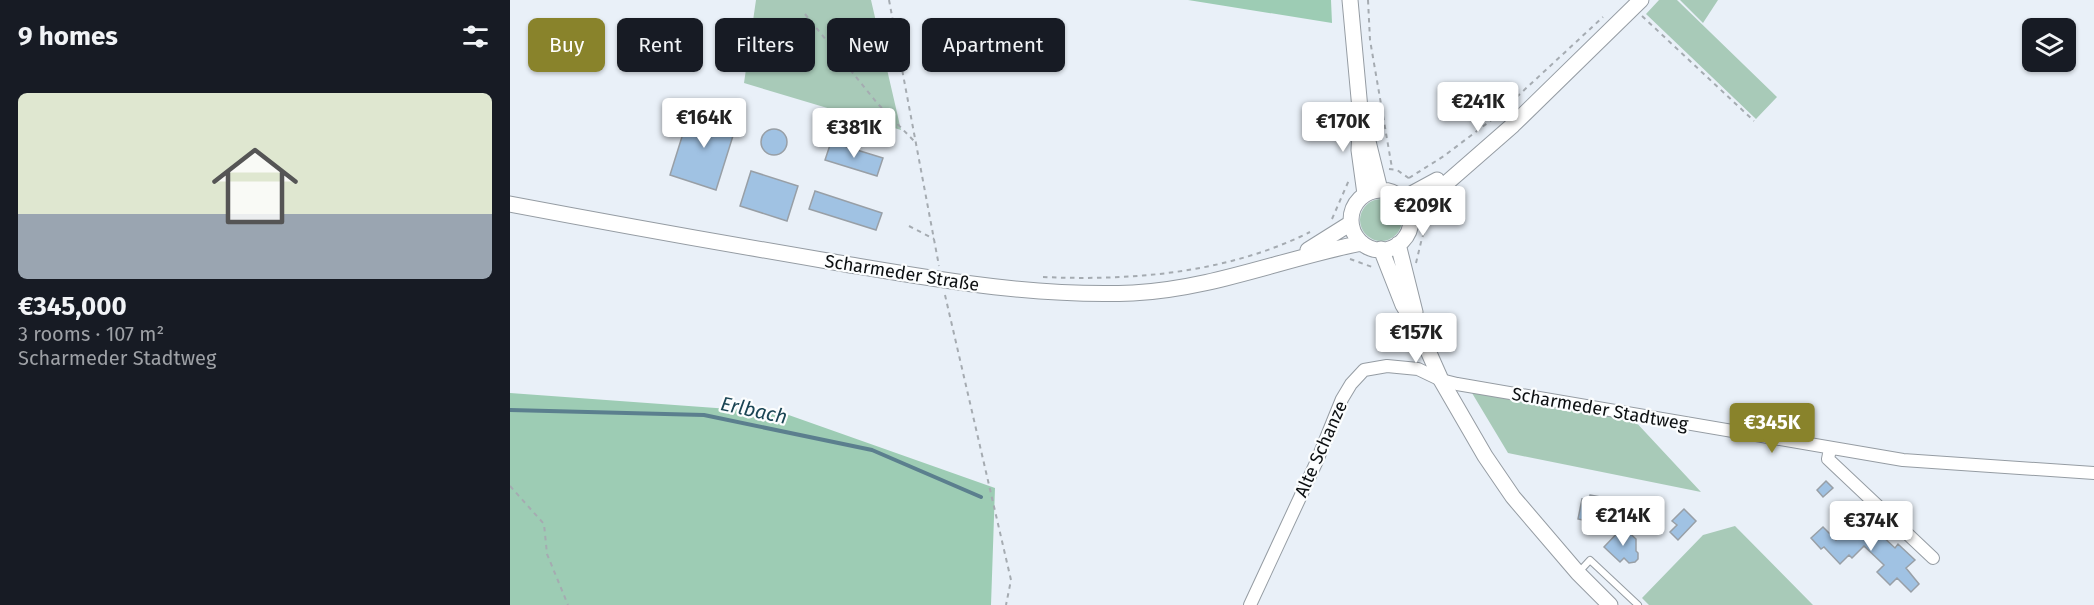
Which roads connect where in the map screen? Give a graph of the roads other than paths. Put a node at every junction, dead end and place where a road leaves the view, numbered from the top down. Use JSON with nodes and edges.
{"nodes":[{"id":1,"x":1350,"y":0,"type":"edge"},
{"id":2,"x":1637,"y":4,"type":"edge"},
{"id":3,"x":1360,"y":109,"type":"junction"},
{"id":4,"x":1464,"y":167,"type":"junction"},
{"id":5,"x":1380,"y":190,"type":"junction"},
{"id":6,"x":1365,"y":194,"type":"junction"},
{"id":7,"x":1402,"y":199,"type":"junction"},
{"id":8,"x":510,"y":204,"type":"edge"},
{"id":9,"x":1410,"y":215,"type":"junction"},
{"id":10,"x":1351,"y":223,"type":"junction"},
{"id":11,"x":1362,"y":243,"type":"junction"},
{"id":12,"x":1398,"y":244,"type":"junction"},
{"id":13,"x":1381,"y":249,"type":"junction"},
{"id":14,"x":1295,"y":258,"type":"junction"},
{"id":15,"x":1421,"y":335,"type":"junction"},
{"id":16,"x":1441,"y":380,"type":"junction"},
{"id":17,"x":1830,"y":449,"type":"junction"},
{"id":18,"x":2094,"y":473,"type":"edge"},
{"id":19,"x":1933,"y":558,"type":"dead end"},
{"id":20,"x":1578,"y":573,"type":"junction"},
{"id":21,"x":1250,"y":605,"type":"edge"},
{"id":22,"x":1610,"y":605,"type":"edge"},
{"id":23,"x":1638,"y":605,"type":"edge"}],
"edges":[{"from":1,"to":3,"type":"street"},
{"from":2,"to":4,"type":"street"},
{"from":3,"to":5,"type":"street"},
{"from":3,"to":6,"type":"street"},
{"from":4,"to":7,"type":"street"},
{"from":4,"to":9,"type":"street"},
{"from":5,"to":6,"type":"street"},
{"from":5,"to":7,"type":"street"},
{"from":6,"to":10,"type":"street"},
{"from":7,"to":9,"type":"street"},
{"from":8,"to":14,"type":"street","name":"Scharmeder Straße"},
{"from":9,"to":12,"type":"street"},
{"from":10,"to":11,"type":"street"},
{"from":10,"to":14,"type":"street","name":"Scharmeder Straße"},
{"from":11,"to":13,"type":"street"},
{"from":11,"to":14,"type":"street","name":"Scharmeder Straße"},
{"from":12,"to":13,"type":"street"},
{"from":12,"to":15,"type":"street"},
{"from":13,"to":15,"type":"street"},
{"from":15,"to":16,"type":"street"},
{"from":16,"to":17,"type":"street","name":"Scharmeder Stadtweg"},
{"from":16,"to":20,"type":"street"},
{"from":16,"to":21,"type":"street","name":"Alte Schanze"},
{"from":17,"to":18,"type":"street","name":"Scharmeder Stadtweg"},
{"from":17,"to":19,"type":"street"},
{"from":20,"to":22,"type":"street"},
{"from":20,"to":23,"type":"lane"}]}
